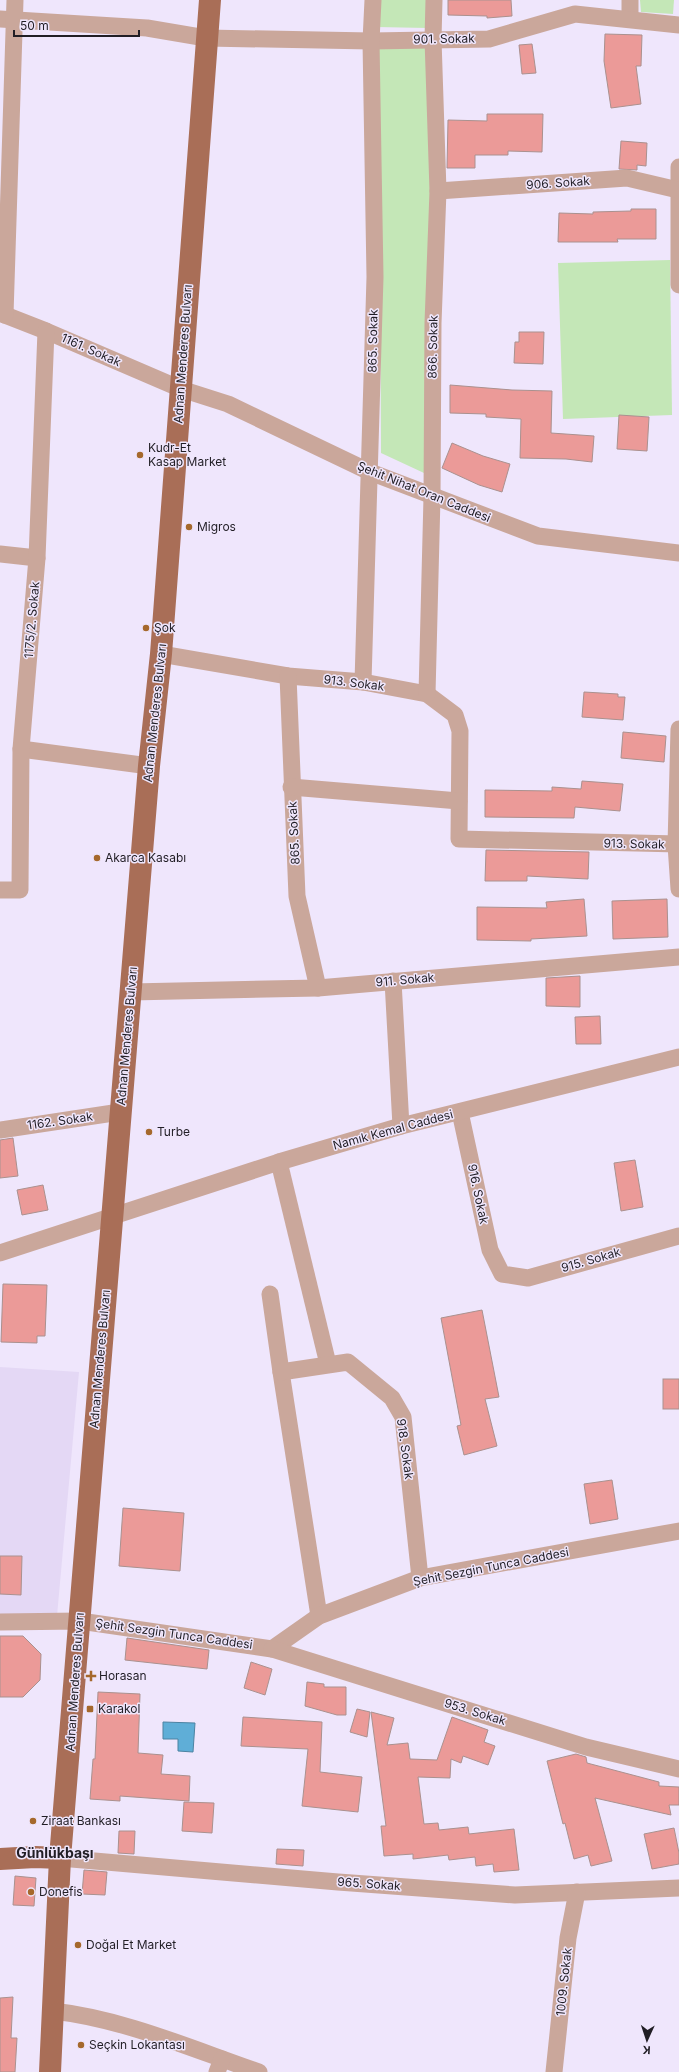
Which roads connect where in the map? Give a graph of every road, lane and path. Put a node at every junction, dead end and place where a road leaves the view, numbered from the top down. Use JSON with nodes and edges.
{"nodes":[{"id":1,"x":15,"y":0,"type":"edge"},
{"id":2,"x":210,"y":0,"type":"edge"},
{"id":3,"x":373,"y":0,"type":"edge"},
{"id":4,"x":434,"y":0,"type":"edge"},
{"id":5,"x":630,"y":0,"type":"edge"},
{"id":6,"x":630,"y":19,"type":"junction"},
{"id":7,"x":8,"y":20,"type":"edge"},
{"id":8,"x":679,"y":25,"type":"edge"},
{"id":9,"x":206,"y":38,"type":"junction"},
{"id":10,"x":433,"y":39,"type":"junction"},
{"id":11,"x":371,"y":41,"type":"junction"},
{"id":12,"x":679,"y":167,"type":"edge"},
{"id":13,"x":678,"y":190,"type":"junction"},
{"id":14,"x":438,"y":191,"type":"junction"},
{"id":15,"x":679,"y":277,"type":"edge"},
{"id":16,"x":679,"y":285,"type":"edge"},
{"id":17,"x":2,"y":314,"type":"edge"},
{"id":18,"x":46,"y":331,"type":"junction"},
{"id":19,"x":181,"y":390,"type":"junction"},
{"id":20,"x":370,"y":472,"type":"junction"},
{"id":21,"x":432,"y":497,"type":"junction"},
{"id":22,"x":679,"y":553,"type":"edge"},
{"id":23,"x":0,"y":554,"type":"edge"},
{"id":24,"x":37,"y":558,"type":"junction"},
{"id":25,"x":161,"y":654,"type":"junction"},
{"id":26,"x":288,"y":676,"type":"junction"},
{"id":27,"x":363,"y":682,"type":"junction"},
{"id":28,"x":427,"y":694,"type":"junction"},
{"id":29,"x":679,"y":729,"type":"edge"},
{"id":30,"x":21,"y":750,"type":"junction"},
{"id":31,"x":149,"y":766,"type":"junction"},
{"id":32,"x":291,"y":787,"type":"junction"},
{"id":33,"x":459,"y":801,"type":"junction"},
{"id":34,"x":677,"y":844,"type":"edge"},
{"id":35,"x":679,"y":889,"type":"edge"},
{"id":36,"x":0,"y":890,"type":"edge"},
{"id":37,"x":679,"y":958,"type":"edge"},
{"id":38,"x":393,"y":981,"type":"junction"},
{"id":39,"x":318,"y":988,"type":"junction"},
{"id":40,"x":131,"y":992,"type":"junction"},
{"id":41,"x":679,"y":1057,"type":"edge"},
{"id":42,"x":120,"y":1112,"type":"junction"},
{"id":43,"x":460,"y":1112,"type":"junction"},
{"id":44,"x":401,"y":1126,"type":"junction"},
{"id":45,"x":0,"y":1130,"type":"edge"},
{"id":46,"x":279,"y":1162,"type":"junction"},
{"id":47,"x":112,"y":1218,"type":"junction"},
{"id":48,"x":679,"y":1236,"type":"edge"},
{"id":49,"x":0,"y":1253,"type":"edge"},
{"id":50,"x":502,"y":1274,"type":"joint"},
{"id":51,"x":270,"y":1294,"type":"dead end"},
{"id":52,"x":328,"y":1364,"type":"junction"},
{"id":53,"x":280,"y":1372,"type":"junction"},
{"id":54,"x":679,"y":1531,"type":"edge"},
{"id":55,"x":420,"y":1578,"type":"junction"},
{"id":56,"x":320,"y":1616,"type":"junction"},
{"id":57,"x":80,"y":1621,"type":"junction"},
{"id":58,"x":0,"y":1622,"type":"edge"},
{"id":59,"x":272,"y":1649,"type":"junction"},
{"id":60,"x":679,"y":1769,"type":"edge"},
{"id":61,"x":60,"y":1858,"type":"junction"},
{"id":62,"x":0,"y":1859,"type":"edge"},
{"id":63,"x":679,"y":1888,"type":"edge"},
{"id":64,"x":577,"y":1892,"type":"junction"},
{"id":65,"x":53,"y":2011,"type":"junction"},
{"id":66,"x":219,"y":2065,"type":"edge"},
{"id":67,"x":50,"y":2072,"type":"edge"},
{"id":68,"x":259,"y":2072,"type":"edge"},
{"id":69,"x":554,"y":2072,"type":"edge"}],
"edges":[{"from":1,"to":7,"type":"street"},
{"from":2,"to":9,"type":"main road","name":"Adnan Menderes Bulvarı"},
{"from":3,"to":11,"type":"street","name":"865. Sokak"},
{"from":4,"to":10,"type":"street","name":"866. Sokak"},
{"from":5,"to":6,"type":"street"},
{"from":6,"to":8,"type":"street","name":"901. Sokak"},
{"from":6,"to":10,"type":"street","name":"901. Sokak"},
{"from":7,"to":9,"type":"street","name":"901. Sokak"},
{"from":7,"to":17,"type":"street"},
{"from":9,"to":11,"type":"street","name":"901. Sokak"},
{"from":9,"to":19,"type":"main road","name":"Adnan Menderes Bulvarı"},
{"from":10,"to":11,"type":"street","name":"901. Sokak"},
{"from":10,"to":14,"type":"street","name":"866. Sokak"},
{"from":11,"to":20,"type":"street","name":"865. Sokak"},
{"from":12,"to":13,"type":"street"},
{"from":13,"to":14,"type":"street","name":"906. Sokak"},
{"from":13,"to":15,"type":"street"},
{"from":14,"to":21,"type":"street","name":"866. Sokak"},
{"from":15,"to":16,"type":"street"},
{"from":17,"to":18,"type":"street","name":"1161. Sokak"},
{"from":18,"to":19,"type":"street","name":"1161. Sokak"},
{"from":18,"to":24,"type":"street","name":"1175/2. Sokak"},
{"from":19,"to":20,"type":"street","name":"Şehit Nihat Oran Caddesi"},
{"from":19,"to":25,"type":"main road","name":"Adnan Menderes Bulvarı"},
{"from":20,"to":21,"type":"street","name":"Şehit Nihat Oran Caddesi"},
{"from":20,"to":27,"type":"street","name":"865. Sokak"},
{"from":21,"to":22,"type":"street","name":"Şehit Nihat Oran Caddesi"},
{"from":21,"to":28,"type":"street","name":"866. Sokak"},
{"from":23,"to":24,"type":"street"},
{"from":24,"to":30,"type":"street","name":"1175/2. Sokak"},
{"from":25,"to":26,"type":"street","name":"913. Sokak"},
{"from":25,"to":31,"type":"main road","name":"Adnan Menderes Bulvarı"},
{"from":26,"to":27,"type":"street","name":"913. Sokak"},
{"from":26,"to":32,"type":"street","name":"865. Sokak"},
{"from":27,"to":28,"type":"street","name":"913. Sokak"},
{"from":28,"to":33,"type":"street","name":"913. Sokak"},
{"from":29,"to":34,"type":"street"},
{"from":30,"to":31,"type":"street"},
{"from":30,"to":36,"type":"street","name":"1175/2. Sokak"},
{"from":31,"to":40,"type":"main road","name":"Adnan Menderes Bulvarı"},
{"from":32,"to":33,"type":"street"},
{"from":32,"to":39,"type":"street","name":"865. Sokak"},
{"from":33,"to":34,"type":"street","name":"913. Sokak"},
{"from":34,"to":35,"type":"street"},
{"from":37,"to":38,"type":"street","name":"911. Sokak"},
{"from":38,"to":39,"type":"street","name":"911. Sokak"},
{"from":38,"to":44,"type":"street"},
{"from":39,"to":40,"type":"street","name":"911. Sokak"},
{"from":40,"to":42,"type":"main road","name":"Adnan Menderes Bulvarı"},
{"from":41,"to":43,"type":"street","name":"Namık Kemal Caddesi"},
{"from":42,"to":45,"type":"street","name":"1162. Sokak"},
{"from":42,"to":47,"type":"main road","name":"Adnan Menderes Bulvarı"},
{"from":43,"to":44,"type":"street","name":"Namık Kemal Caddesi"},
{"from":43,"to":50,"type":"street","name":"916. Sokak"},
{"from":44,"to":46,"type":"street","name":"Namık Kemal Caddesi"},
{"from":46,"to":47,"type":"street","name":"Namık Kemal Caddesi"},
{"from":46,"to":52,"type":"street"},
{"from":47,"to":49,"type":"street","name":"Namık Kemal Caddesi"},
{"from":47,"to":57,"type":"main road","name":"Adnan Menderes Bulvarı"},
{"from":48,"to":50,"type":"street","name":"915. Sokak"},
{"from":51,"to":53,"type":"street"},
{"from":52,"to":53,"type":"street","name":"918. Sokak"},
{"from":52,"to":55,"type":"street","name":"918. Sokak"},
{"from":53,"to":56,"type":"street"},
{"from":54,"to":55,"type":"street","name":"Şehit Sezgin Tunca Caddesi"},
{"from":55,"to":56,"type":"street","name":"Şehit Sezgin Tunca Caddesi"},
{"from":56,"to":59,"type":"street","name":"Şehit Sezgin Tunca Caddesi"},
{"from":57,"to":58,"type":"street","name":"Şehit Sezgin Tunca Caddesi"},
{"from":57,"to":59,"type":"street","name":"Şehit Sezgin Tunca Caddesi"},
{"from":57,"to":61,"type":"main road","name":"Adnan Menderes Bulvarı"},
{"from":59,"to":60,"type":"street","name":"953. Sokak"},
{"from":61,"to":62,"type":"main road"},
{"from":61,"to":64,"type":"street","name":"965. Sokak"},
{"from":61,"to":65,"type":"main road","name":"Adnan Menderes Bulvarı"},
{"from":63,"to":64,"type":"street","name":"965. Sokak"},
{"from":64,"to":69,"type":"street","name":"1009. Sokak"},
{"from":65,"to":66,"type":"street"},
{"from":65,"to":67,"type":"main road","name":"Adnan Menderes Bulvarı"},
{"from":66,"to":68,"type":"street"}]}
